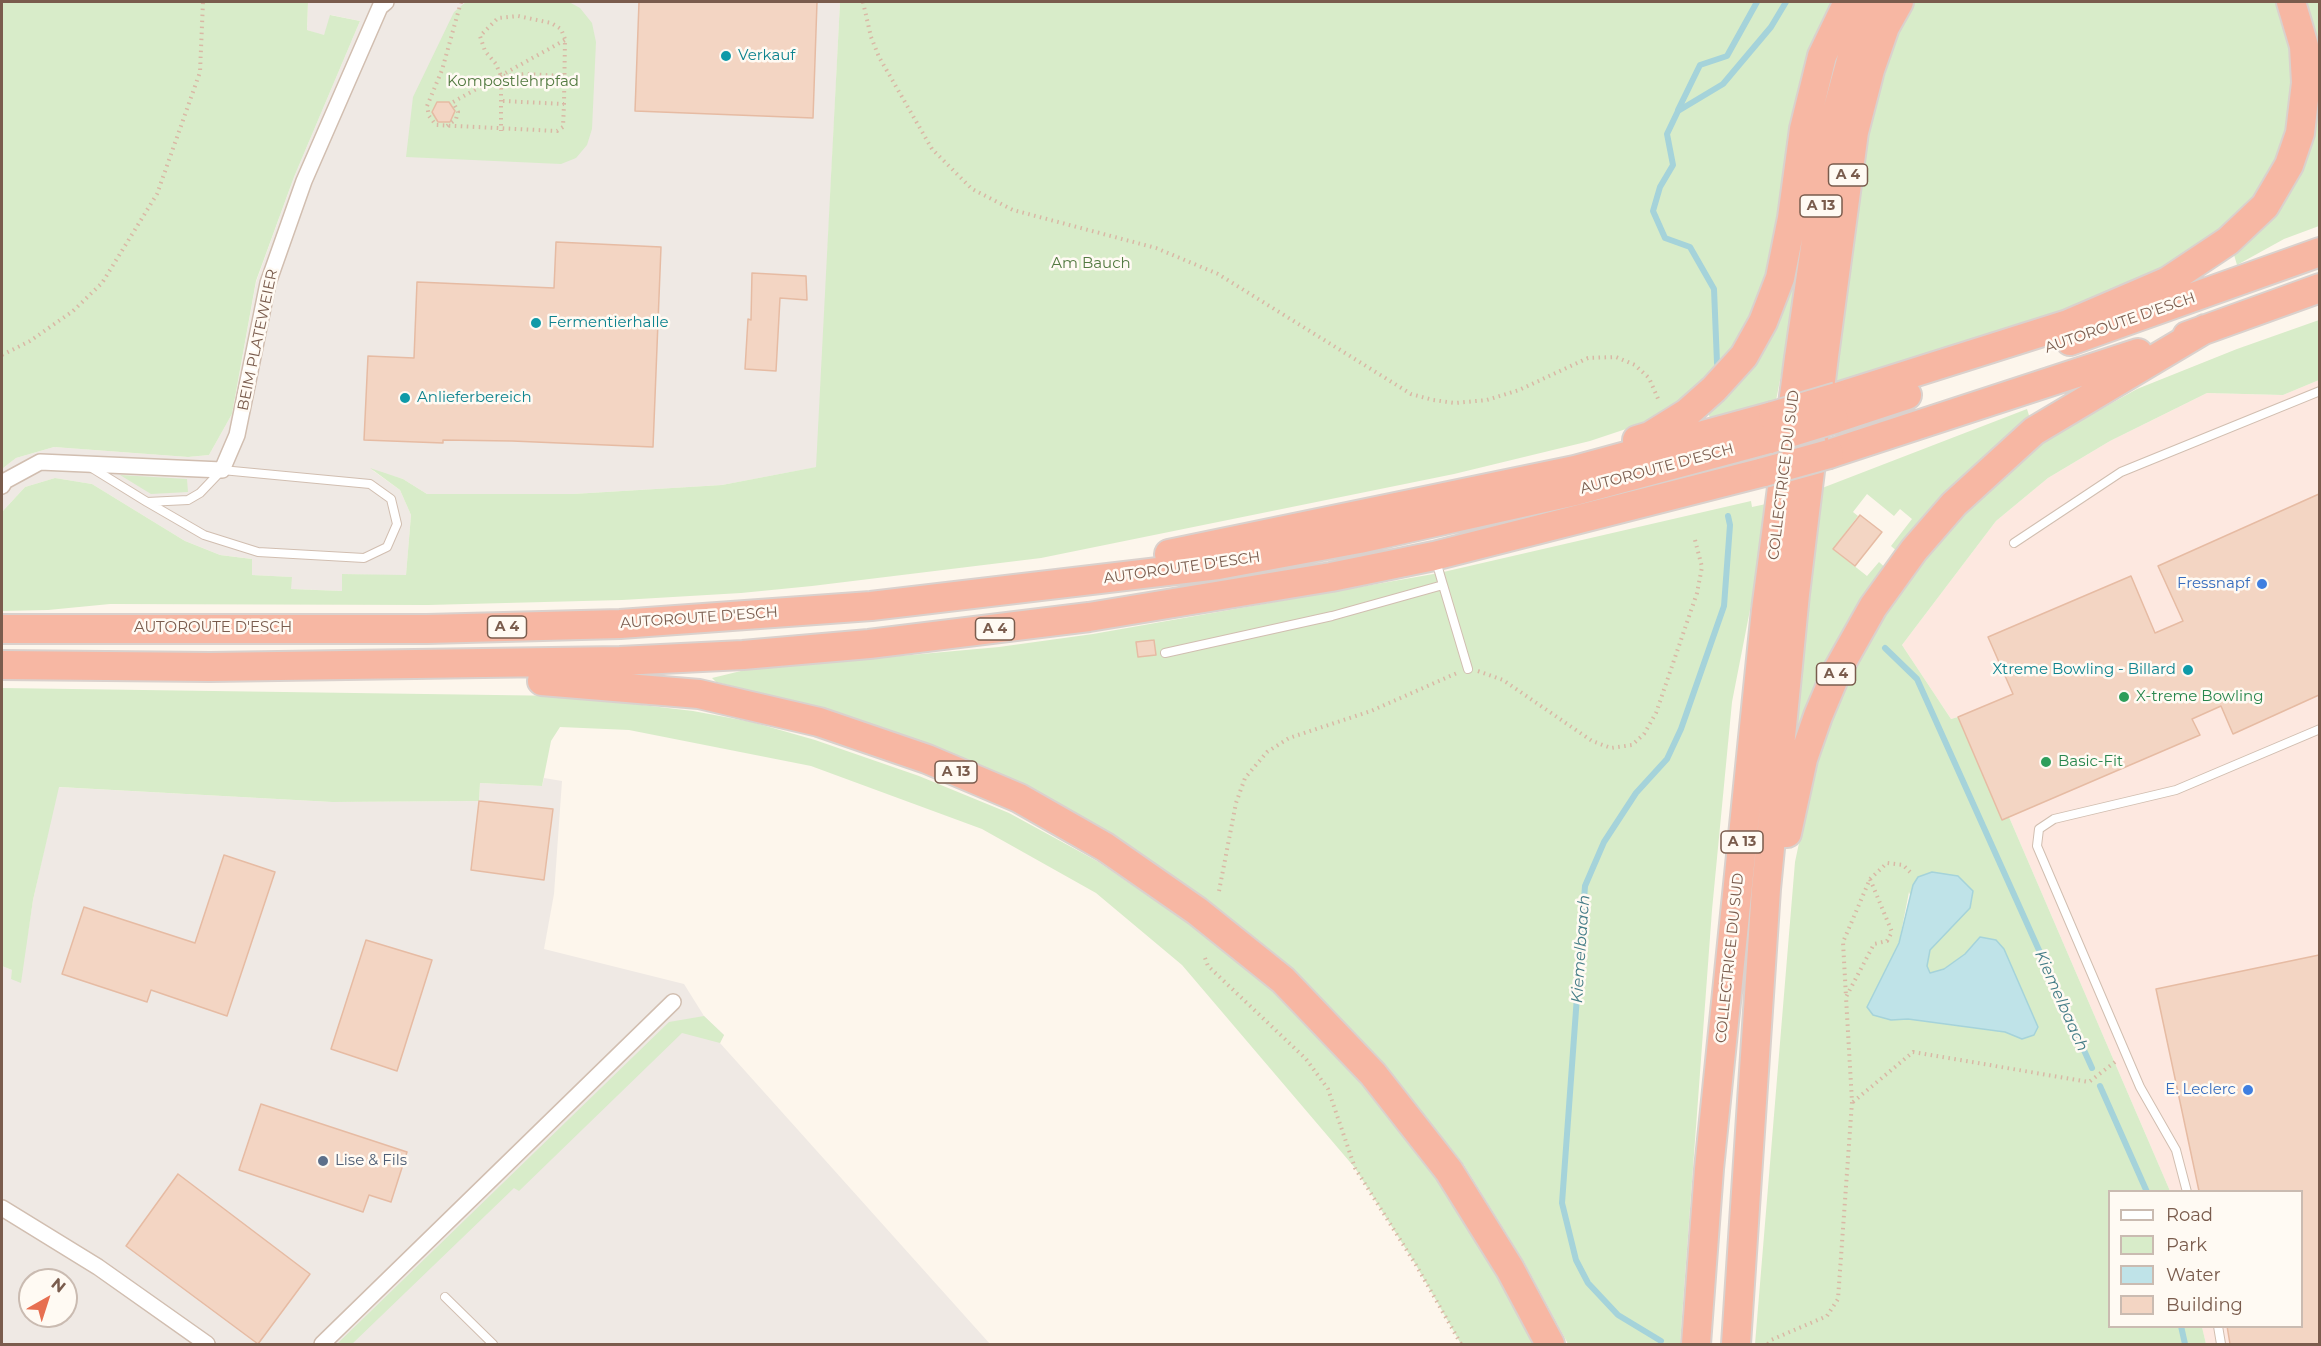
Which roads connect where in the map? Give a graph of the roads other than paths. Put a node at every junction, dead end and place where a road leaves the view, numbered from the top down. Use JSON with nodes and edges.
{"nodes":[{"id":1,"x":386,"y":2,"type":"edge"},
{"id":2,"x":1848,"y":2,"type":"edge"},
{"id":3,"x":1876,"y":2,"type":"edge"},
{"id":4,"x":1899,"y":2,"type":"edge"},
{"id":5,"x":2291,"y":2,"type":"edge"},
{"id":6,"x":2319,"y":252,"type":"edge"},
{"id":7,"x":2319,"y":288,"type":"edge"},
{"id":8,"x":2205,"y":329,"type":"junction"},
{"id":9,"x":2319,"y":391,"type":"edge"},
{"id":10,"x":1835,"y":408,"type":"junction"},
{"id":11,"x":1771,"y":427,"type":"junction"},
{"id":12,"x":83,"y":462,"type":"junction"},
{"id":13,"x":222,"y":470,"type":"junction"},
{"id":14,"x":1542,"y":475,"type":"junction"},
{"id":15,"x":2,"y":486,"type":"edge"},
{"id":16,"x":147,"y":502,"type":"junction"},
{"id":17,"x":2014,"y":543,"type":"dead end"},
{"id":18,"x":1434,"y":556,"type":"junction"},
{"id":19,"x":1443,"y":585,"type":"junction"},
{"id":20,"x":1012,"y":590,"type":"junction"},
{"id":21,"x":2,"y":629,"type":"edge"},
{"id":22,"x":1165,"y":653,"type":"dead end"},
{"id":23,"x":2,"y":665,"type":"edge"},
{"id":24,"x":210,"y":667,"type":"junction"},
{"id":25,"x":1468,"y":669,"type":"road end"},
{"id":26,"x":2319,"y":729,"type":"edge"},
{"id":27,"x":673,"y":1002,"type":"dead end"},
{"id":28,"x":1746,"y":1178,"type":"junction"},
{"id":29,"x":2187,"y":1190,"type":"edge"},
{"id":30,"x":2,"y":1208,"type":"edge"},
{"id":31,"x":445,"y":1297,"type":"dead end"},
{"id":32,"x":2218,"y":1328,"type":"edge"},
{"id":33,"x":207,"y":1344,"type":"edge"},
{"id":34,"x":322,"y":1344,"type":"edge"},
{"id":35,"x":493,"y":1344,"type":"edge"},
{"id":36,"x":1550,"y":1344,"type":"edge"},
{"id":37,"x":1696,"y":1344,"type":"edge"},
{"id":38,"x":1736,"y":1344,"type":"edge"},
{"id":39,"x":2221,"y":1344,"type":"edge"}],
"edges":[{"from":1,"to":13,"type":"street","name":"BEIM PLATEWEIER"},
{"from":2,"to":14,"type":"highway","number":"A 4"},
{"from":3,"to":37,"type":"highway","name":"COLLECTRICE DU SUD","number":"A 13"},
{"from":4,"to":28,"type":"highway","number":"A 4"},
{"from":5,"to":10,"type":"highway","number":"A 4"},
{"from":6,"to":10,"type":"highway","name":"AUTOROUTE D'ESCH","number":"A 4"},
{"from":7,"to":8,"type":"highway","name":"AUTOROUTE D'ESCH","number":"A 4"},
{"from":8,"to":18,"type":"highway","name":"AUTOROUTE D'ESCH","number":"A 4","bridge":true},
{"from":8,"to":28,"type":"highway","number":"A 4"},
{"from":9,"to":17,"type":"lane"},
{"from":10,"to":11,"type":"highway","name":"AUTOROUTE D'ESCH","number":"A 4","bridge":true},
{"from":11,"to":14,"type":"highway","number":"A 4"},
{"from":11,"to":20,"type":"highway","name":"AUTOROUTE D'ESCH","number":"A 4"},
{"from":12,"to":13,"type":"street"},
{"from":12,"to":15,"type":"street"},
{"from":12,"to":16,"type":"lane"},
{"from":13,"to":16,"type":"lane"},
{"from":13,"to":16,"type":"lane"},
{"from":14,"to":20,"type":"highway","number":"A 4"},
{"from":18,"to":19,"type":"lane"},
{"from":18,"to":24,"type":"highway","name":"AUTOROUTE D'ESCH","number":"A 4"},
{"from":19,"to":22,"type":"lane"},
{"from":19,"to":25,"type":"lane"},
{"from":20,"to":21,"type":"highway","name":"AUTOROUTE D'ESCH","number":"A 4"},
{"from":23,"to":24,"type":"highway","name":"AUTOROUTE D'ESCH","number":"A 4"},
{"from":24,"to":36,"type":"highway","number":"A 13"},
{"from":26,"to":29,"type":"lane"},
{"from":27,"to":34,"type":"street"},
{"from":28,"to":38,"type":"highway"},
{"from":30,"to":33,"type":"street"},
{"from":31,"to":35,"type":"lane"},
{"from":32,"to":39,"type":"lane"}]}
